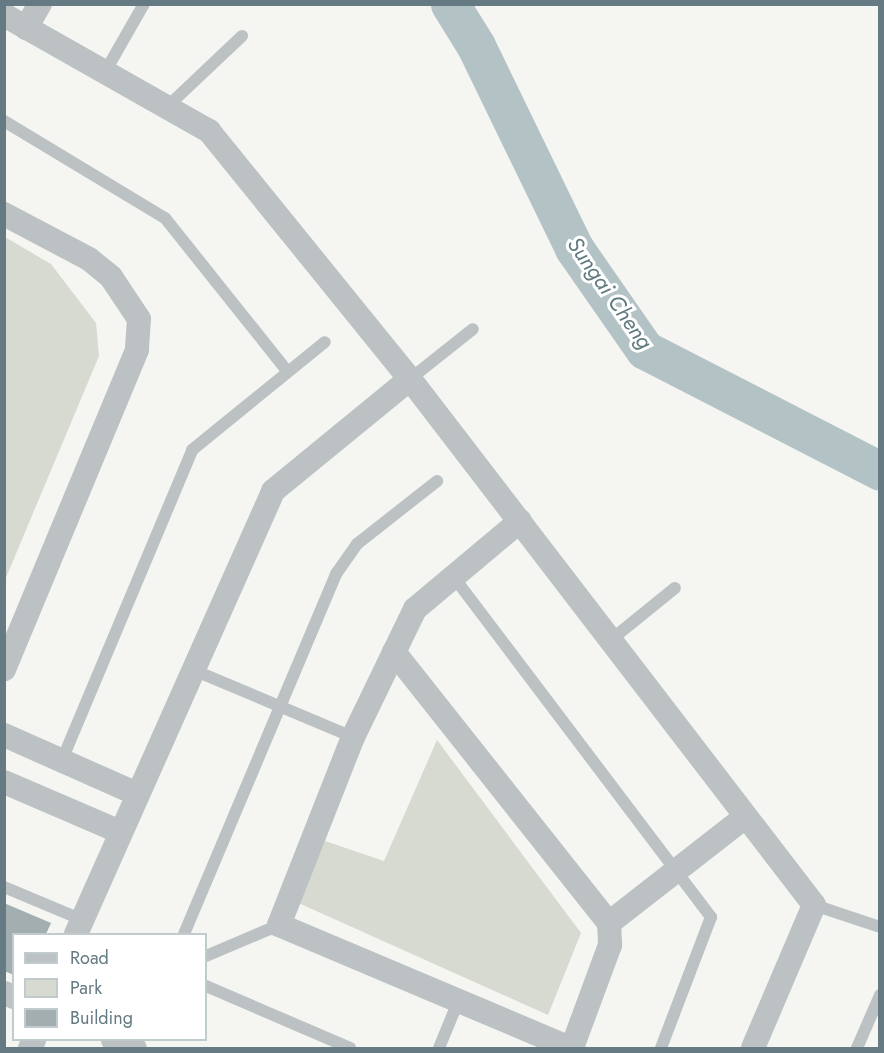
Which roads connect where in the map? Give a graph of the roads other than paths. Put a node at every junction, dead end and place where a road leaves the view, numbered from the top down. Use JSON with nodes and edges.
{"nodes":[{"id":1,"x":40,"y":4,"type":"edge"},
{"id":2,"x":144,"y":4,"type":"edge"},
{"id":3,"x":4,"y":15,"type":"edge"},
{"id":4,"x":26,"y":28,"type":"junction"},
{"id":5,"x":242,"y":36,"type":"dead end"},
{"id":6,"x":105,"y":72,"type":"junction"},
{"id":7,"x":168,"y":106,"type":"junction"},
{"id":8,"x":4,"y":121,"type":"edge"},
{"id":9,"x":4,"y":214,"type":"edge"},
{"id":10,"x":473,"y":329,"type":"dead end"},
{"id":11,"x":325,"y":342,"type":"dead end"},
{"id":12,"x":287,"y":371,"type":"junction"},
{"id":13,"x":410,"y":379,"type":"junction"},
{"id":14,"x":437,"y":481,"type":"dead end"},
{"id":15,"x":520,"y":521,"type":"junction"},
{"id":16,"x":453,"y":576,"type":"junction"},
{"id":17,"x":675,"y":588,"type":"dead end"},
{"id":18,"x":612,"y":639,"type":"junction"},
{"id":19,"x":394,"y":652,"type":"junction"},
{"id":20,"x":4,"y":669,"type":"edge"},
{"id":21,"x":190,"y":669,"type":"junction"},
{"id":22,"x":277,"y":705,"type":"junction"},
{"id":23,"x":4,"y":735,"type":"edge"},
{"id":24,"x":352,"y":737,"type":"junction"},
{"id":25,"x":62,"y":760,"type":"junction"},
{"id":26,"x":4,"y":782,"type":"edge"},
{"id":27,"x":137,"y":794,"type":"junction"},
{"id":28,"x":745,"y":817,"type":"junction"},
{"id":29,"x":120,"y":832,"type":"junction"},
{"id":30,"x":675,"y":870,"type":"junction"},
{"id":31,"x":4,"y":887,"type":"edge"},
{"id":32,"x":814,"y":905,"type":"junction"},
{"id":33,"x":609,"y":923,"type":"junction"},
{"id":34,"x":279,"y":925,"type":"junction"},
{"id":35,"x":879,"y":927,"type":"edge"},
{"id":36,"x":78,"y":931,"type":"edge"},
{"id":37,"x":184,"y":933,"type":"edge"},
{"id":38,"x":207,"y":956,"type":"edge"},
{"id":39,"x":207,"y":986,"type":"edge"},
{"id":40,"x":879,"y":995,"type":"edge"},
{"id":41,"x":458,"y":1002,"type":"junction"},
{"id":42,"x":116,"y":1041,"type":"edge"},
{"id":43,"x":135,"y":1048,"type":"edge"},
{"id":44,"x":350,"y":1048,"type":"edge"},
{"id":45,"x":439,"y":1048,"type":"edge"},
{"id":46,"x":571,"y":1048,"type":"edge"},
{"id":47,"x":661,"y":1048,"type":"edge"},
{"id":48,"x":753,"y":1048,"type":"edge"},
{"id":49,"x":857,"y":1048,"type":"edge"}],
"edges":[{"from":1,"to":4,"type":"street"},
{"from":2,"to":6,"type":"lane"},
{"from":3,"to":4,"type":"street"},
{"from":4,"to":6,"type":"street"},
{"from":5,"to":7,"type":"lane"},
{"from":6,"to":7,"type":"street"},
{"from":7,"to":13,"type":"street"},
{"from":8,"to":12,"type":"lane"},
{"from":9,"to":20,"type":"street"},
{"from":10,"to":13,"type":"lane"},
{"from":11,"to":12,"type":"lane"},
{"from":12,"to":25,"type":"lane"},
{"from":13,"to":15,"type":"street"},
{"from":13,"to":21,"type":"street"},
{"from":14,"to":22,"type":"lane"},
{"from":15,"to":16,"type":"street"},
{"from":15,"to":18,"type":"street"},
{"from":16,"to":19,"type":"street"},
{"from":16,"to":30,"type":"lane"},
{"from":17,"to":18,"type":"lane"},
{"from":18,"to":28,"type":"street"},
{"from":19,"to":24,"type":"street"},
{"from":19,"to":33,"type":"street"},
{"from":21,"to":22,"type":"lane"},
{"from":21,"to":27,"type":"street"},
{"from":22,"to":24,"type":"lane"},
{"from":22,"to":37,"type":"lane"},
{"from":23,"to":25,"type":"street"},
{"from":24,"to":34,"type":"street"},
{"from":25,"to":27,"type":"street"},
{"from":26,"to":29,"type":"street"},
{"from":27,"to":29,"type":"street"},
{"from":28,"to":30,"type":"street"},
{"from":28,"to":32,"type":"street"},
{"from":29,"to":36,"type":"street"},
{"from":30,"to":33,"type":"street"},
{"from":30,"to":47,"type":"lane"},
{"from":31,"to":36,"type":"lane"},
{"from":32,"to":35,"type":"lane"},
{"from":32,"to":48,"type":"street"},
{"from":33,"to":46,"type":"street"},
{"from":34,"to":38,"type":"lane"},
{"from":34,"to":41,"type":"street"},
{"from":39,"to":44,"type":"lane"},
{"from":40,"to":49,"type":"lane"},
{"from":41,"to":45,"type":"lane"},
{"from":41,"to":46,"type":"street"},
{"from":42,"to":43,"type":"street"}]}
